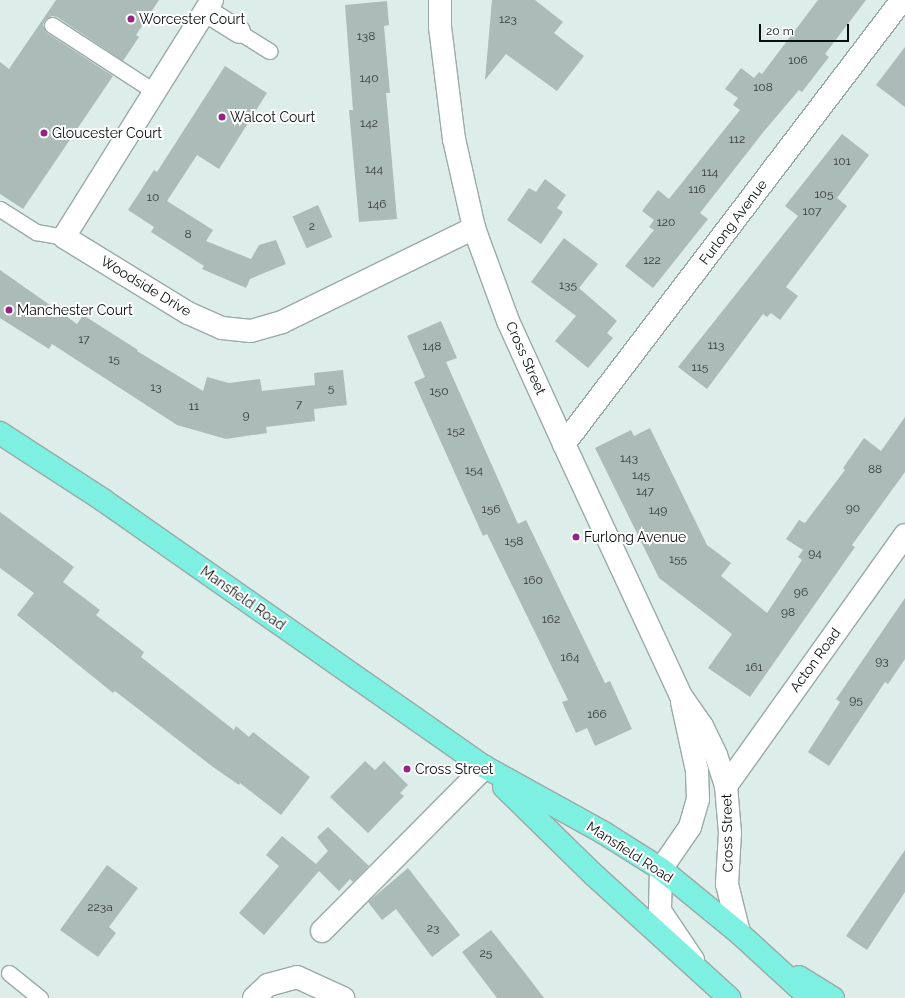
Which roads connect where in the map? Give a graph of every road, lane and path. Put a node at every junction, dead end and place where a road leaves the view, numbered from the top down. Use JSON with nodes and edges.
{"nodes":[{"id":1,"x":440,"y":0,"type":"edge"},
{"id":2,"x":902,"y":0,"type":"edge"},
{"id":3,"x":209,"y":5,"type":"edge"},
{"id":4,"x":52,"y":25,"type":"dead end"},
{"id":5,"x":239,"y":32,"type":"joint"},
{"id":6,"x":269,"y":52,"type":"dead end"},
{"id":7,"x":155,"y":92,"type":"junction"},
{"id":8,"x":0,"y":209,"type":"edge"},
{"id":9,"x":474,"y":228,"type":"junction"},
{"id":10,"x":64,"y":237,"type":"junction"},
{"id":11,"x":0,"y":433,"type":"edge"},
{"id":12,"x":564,"y":444,"type":"junction"},
{"id":13,"x":905,"y":535,"type":"edge"},
{"id":14,"x":681,"y":696,"type":"junction"},
{"id":15,"x":484,"y":767,"type":"junction"},
{"id":16,"x":726,"y":786,"type":"junction"},
{"id":17,"x":690,"y":827,"type":"junction"},
{"id":18,"x":661,"y":869,"type":"junction"},
{"id":19,"x":322,"y":930,"type":"dead end"},
{"id":20,"x":739,"y":933,"type":"junction"},
{"id":21,"x":764,"y":955,"type":"junction"},
{"id":22,"x":9,"y":973,"type":"dead end"},
{"id":23,"x":702,"y":974,"type":"junction"},
{"id":24,"x":40,"y":998,"type":"edge"},
{"id":25,"x":254,"y":998,"type":"edge"},
{"id":26,"x":342,"y":998,"type":"edge"},
{"id":27,"x":729,"y":998,"type":"edge"},
{"id":28,"x":810,"y":998,"type":"edge"},
{"id":29,"x":833,"y":998,"type":"edge"}],
"edges":[{"from":1,"to":9,"type":"street","name":"Cross Street"},
{"from":2,"to":12,"type":"street","name":"Furlong Avenue"},
{"from":3,"to":5,"type":"street"},
{"from":3,"to":7,"type":"street"},
{"from":4,"to":7,"type":"lane"},
{"from":5,"to":6,"type":"lane"},
{"from":7,"to":10,"type":"street"},
{"from":8,"to":10,"type":"lane"},
{"from":9,"to":10,"type":"street","name":"Woodside Drive"},
{"from":9,"to":12,"type":"street","name":"Cross Street"},
{"from":11,"to":15,"type":"highway","name":"Mansfield Road"},
{"from":12,"to":14,"type":"street","name":"Cross Street"},
{"from":13,"to":16,"type":"street","name":"Acton Road"},
{"from":14,"to":16,"type":"street","name":"Cross Street"},
{"from":14,"to":17,"type":"street","name":"Cross Street"},
{"from":15,"to":18,"type":"highway","name":"Mansfield Road"},
{"from":15,"to":19,"type":"street"},
{"from":15,"to":23,"type":"highway","name":"Mansfield Road"},
{"from":16,"to":17,"type":"street","name":"Acton Road"},
{"from":16,"to":20,"type":"street","name":"Cross Street"},
{"from":17,"to":18,"type":"street","name":"Cross Street"},
{"from":18,"to":20,"type":"highway","name":"Mansfield Road"},
{"from":18,"to":23,"type":"street"},
{"from":20,"to":21,"type":"highway","name":"Mansfield Road"},
{"from":21,"to":28,"type":"highway","name":"Mansfield Road"},
{"from":21,"to":29,"type":"highway","name":"Mansfield Road"},
{"from":22,"to":24,"type":"lane"},
{"from":23,"to":27,"type":"highway","name":"Mansfield Road"},
{"from":25,"to":26,"type":"street"}]}
